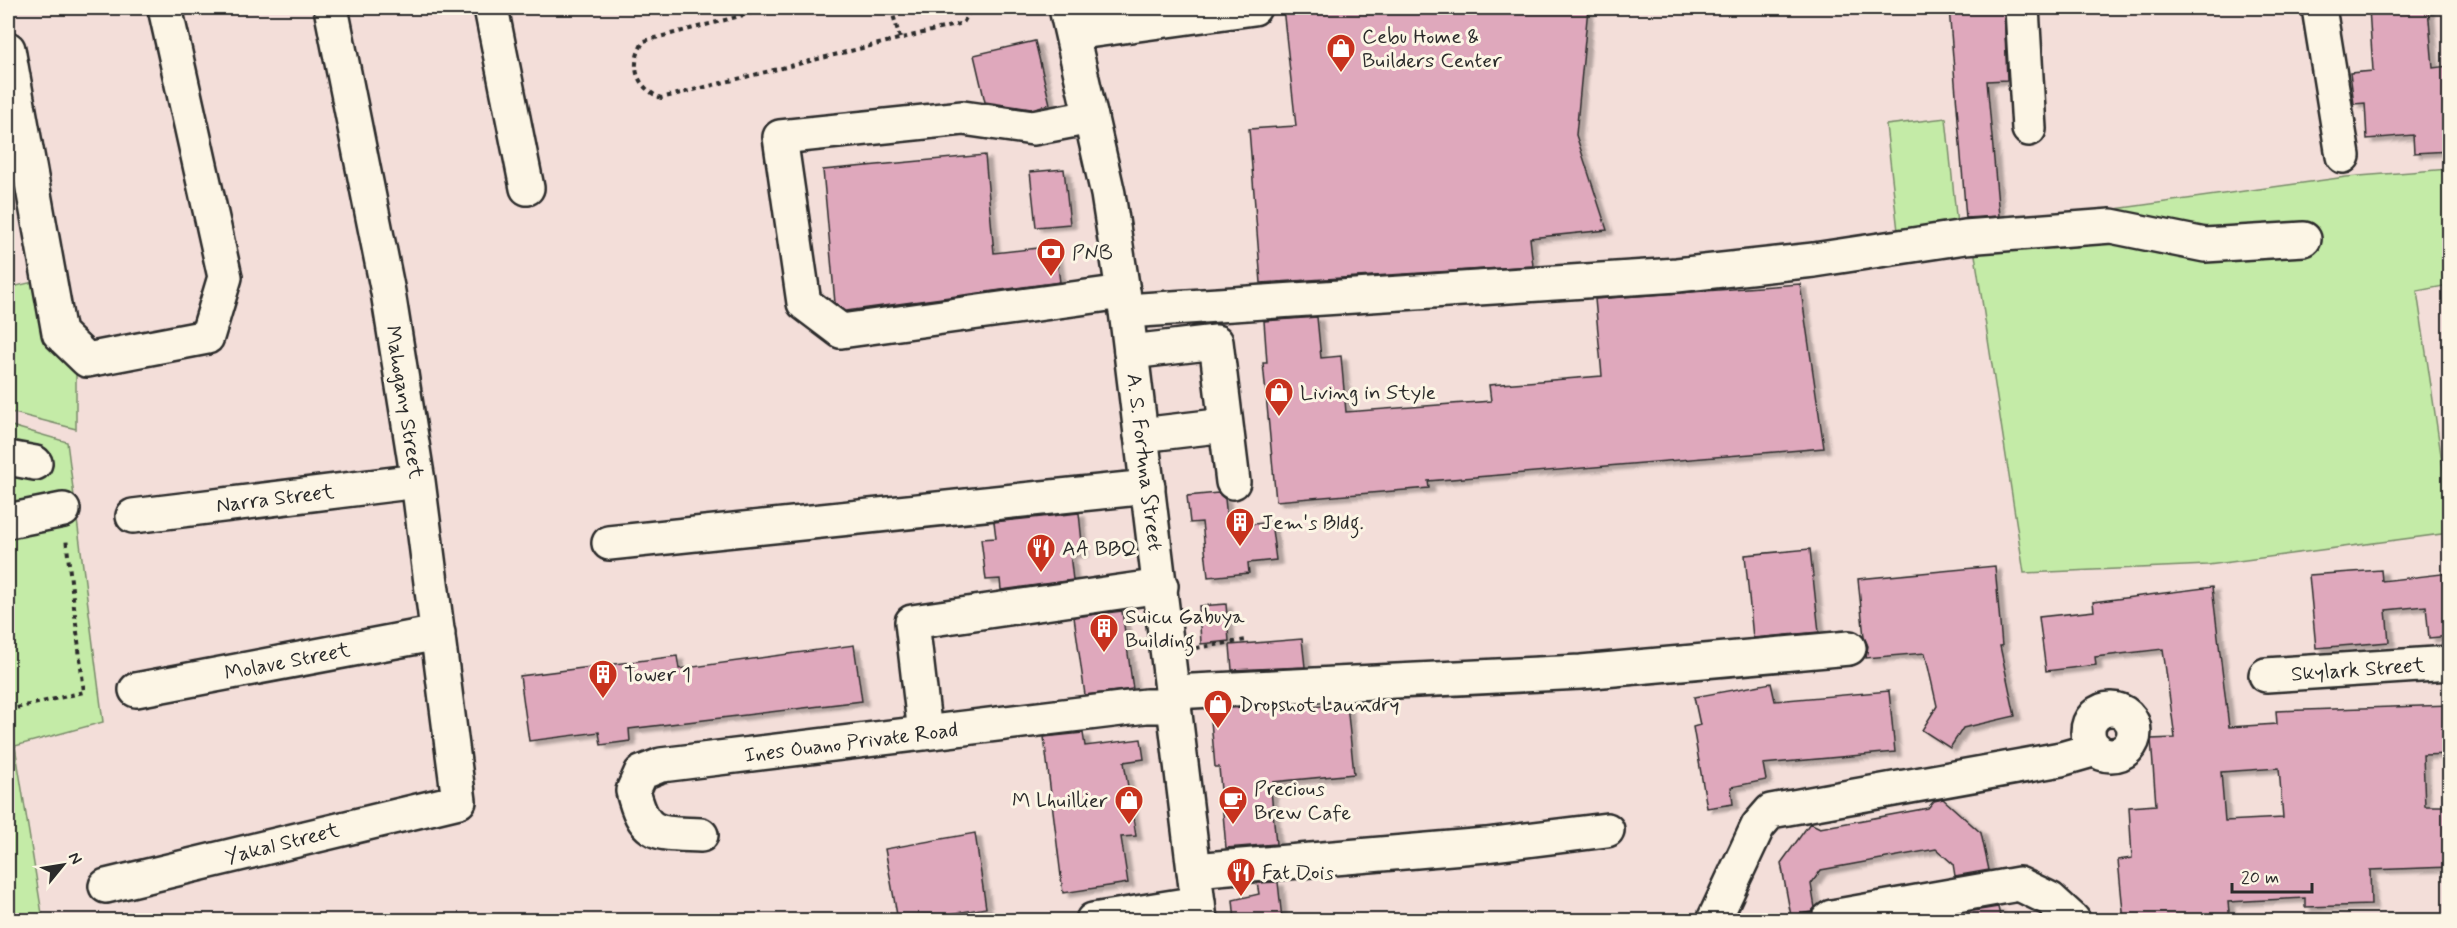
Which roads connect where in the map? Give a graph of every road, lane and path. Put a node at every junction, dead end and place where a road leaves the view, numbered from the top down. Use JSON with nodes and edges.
{"nodes":[{"id":1,"x":165,"y":8,"type":"edge"},
{"id":2,"x":331,"y":8,"type":"edge"},
{"id":3,"x":491,"y":8,"type":"edge"},
{"id":4,"x":771,"y":8,"type":"edge"},
{"id":5,"x":891,"y":8,"type":"edge"},
{"id":6,"x":972,"y":8,"type":"edge"},
{"id":7,"x":1254,"y":8,"type":"edge"},
{"id":8,"x":2022,"y":8,"type":"edge"},
{"id":9,"x":2319,"y":8,"type":"edge"},
{"id":10,"x":1070,"y":20,"type":"edge"},
{"id":11,"x":900,"y":38,"type":"junction"},
{"id":12,"x":8,"y":50,"type":"edge"},
{"id":13,"x":1091,"y":117,"type":"junction"},
{"id":14,"x":2029,"y":129,"type":"dead end"},
{"id":15,"x":2343,"y":156,"type":"dead end"},
{"id":16,"x":527,"y":188,"type":"dead end"},
{"id":17,"x":2304,"y":239,"type":"dead end"},
{"id":18,"x":1124,"y":302,"type":"junction"},
{"id":19,"x":1131,"y":352,"type":"junction"},
{"id":20,"x":1226,"y":425,"type":"junction"},
{"id":21,"x":1141,"y":435,"type":"junction"},
{"id":22,"x":418,"y":481,"type":"junction"},
{"id":23,"x":1233,"y":482,"type":"dead end"},
{"id":24,"x":1148,"y":488,"type":"junction"},
{"id":25,"x":63,"y":510,"type":"joint"},
{"id":26,"x":133,"y":516,"type":"dead end"},
{"id":27,"x":8,"y":521,"type":"edge"},
{"id":28,"x":609,"y":543,"type":"dead end"},
{"id":29,"x":1161,"y":586,"type":"junction"},
{"id":30,"x":438,"y":633,"type":"junction"},
{"id":31,"x":1246,"y":640,"type":"dead end"},
{"id":32,"x":1850,"y":648,"type":"dead end"},
{"id":33,"x":1169,"y":652,"type":"junction"},
{"id":34,"x":2450,"y":663,"type":"edge"},
{"id":35,"x":2266,"y":675,"type":"dead end"},
{"id":36,"x":136,"y":690,"type":"dead end"},
{"id":37,"x":1174,"y":699,"type":"junction"},
{"id":38,"x":8,"y":710,"type":"edge"},
{"id":39,"x":925,"y":733,"type":"junction"},
{"id":40,"x":2096,"y":749,"type":"dead end"},
{"id":41,"x":459,"y":801,"type":"joint"},
{"id":42,"x":1607,"y":831,"type":"dead end"},
{"id":43,"x":701,"y":835,"type":"dead end"},
{"id":44,"x":1194,"y":870,"type":"junction"},
{"id":45,"x":106,"y":886,"type":"dead end"},
{"id":46,"x":1199,"y":912,"type":"edge"},
{"id":47,"x":1093,"y":921,"type":"edge"},
{"id":48,"x":1714,"y":921,"type":"edge"},
{"id":49,"x":1828,"y":921,"type":"edge"},
{"id":50,"x":2073,"y":921,"type":"edge"}],
"edges":[{"from":1,"to":12,"type":"street"},
{"from":2,"to":22,"type":"street","name":"Mahogany Street"},
{"from":3,"to":16,"type":"street"},
{"from":4,"to":11,"type":"path"},
{"from":5,"to":11,"type":"path"},
{"from":6,"to":11,"type":"path"},
{"from":7,"to":10,"type":"street"},
{"from":8,"to":14,"type":"street"},
{"from":9,"to":15,"type":"street"},
{"from":10,"to":13,"type":"street","name":"A. S. Fortuna Street"},
{"from":13,"to":18,"type":"street","name":"A. S. Fortuna Street"},
{"from":13,"to":18,"type":"street"},
{"from":17,"to":18,"type":"street"},
{"from":18,"to":19,"type":"street","name":"A. S. Fortuna Street"},
{"from":19,"to":20,"type":"street"},
{"from":19,"to":21,"type":"street","name":"A. S. Fortuna Street"},
{"from":20,"to":21,"type":"street"},
{"from":20,"to":23,"type":"street"},
{"from":21,"to":24,"type":"street","name":"A. S. Fortuna Street"},
{"from":22,"to":26,"type":"street","name":"Narra Street"},
{"from":22,"to":30,"type":"street","name":"Mahogany Street"},
{"from":24,"to":28,"type":"street"},
{"from":24,"to":29,"type":"street","name":"A. S. Fortuna Street"},
{"from":25,"to":27,"type":"street"},
{"from":25,"to":38,"type":"path"},
{"from":29,"to":33,"type":"street","name":"A. S. Fortuna Street"},
{"from":29,"to":39,"type":"street"},
{"from":30,"to":36,"type":"street","name":"Molave Street"},
{"from":30,"to":41,"type":"street","name":"Mahogany Street"},
{"from":31,"to":33,"type":"path"},
{"from":32,"to":37,"type":"street","name":"Ines Ouano Private Road"},
{"from":33,"to":37,"type":"street","name":"A. S. Fortuna Street"},
{"from":34,"to":35,"type":"street","name":"Skylark Street"},
{"from":37,"to":39,"type":"street","name":"Ines Ouano Private Road"},
{"from":37,"to":44,"type":"street","name":"A. S. Fortuna Street"},
{"from":39,"to":43,"type":"street","name":"Ines Ouano Private Road"},
{"from":40,"to":48,"type":"street"},
{"from":41,"to":45,"type":"street","name":"Yakal Street"},
{"from":42,"to":44,"type":"street"},
{"from":44,"to":46,"type":"street","name":"A. S. Fortuna Street"},
{"from":46,"to":47,"type":"street"},
{"from":49,"to":50,"type":"street"}]}
